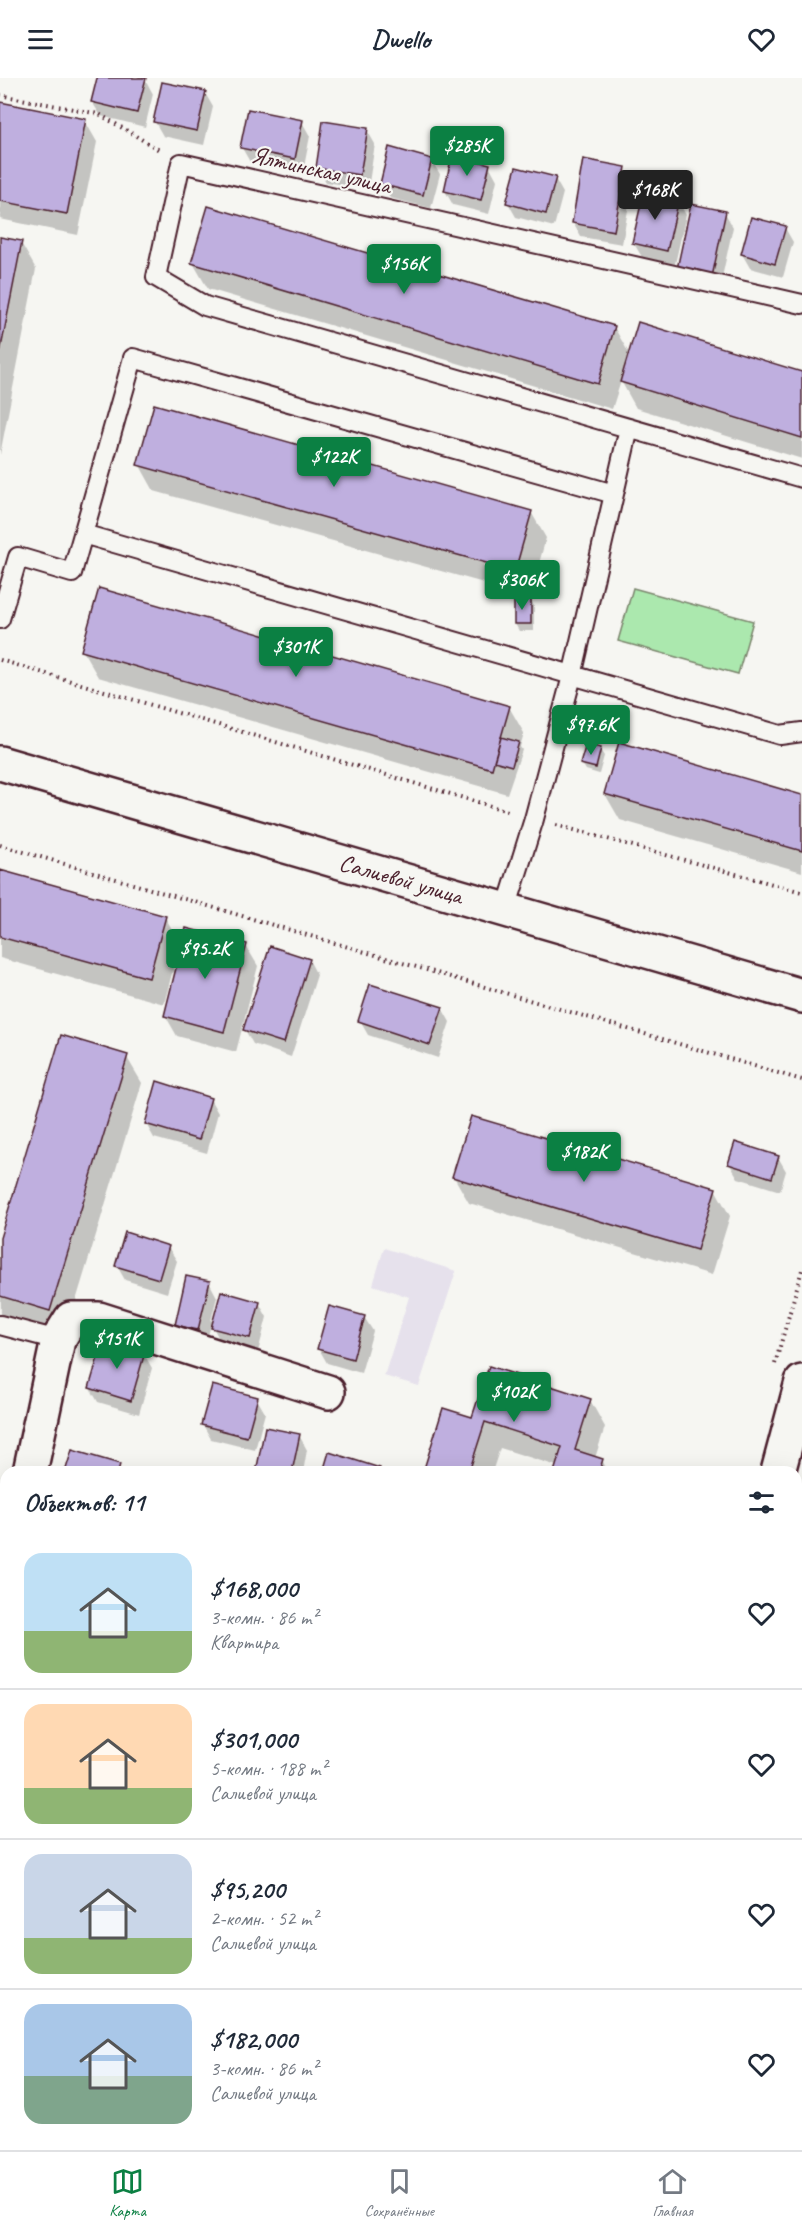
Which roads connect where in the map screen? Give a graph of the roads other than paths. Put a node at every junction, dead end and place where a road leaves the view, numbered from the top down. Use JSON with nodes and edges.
{"nodes":[{"id":1,"x":802,"y":304,"type":"edge"},
{"id":2,"x":629,"y":428,"type":"junction"},
{"id":3,"x":802,"y":478,"type":"edge"},
{"id":4,"x":614,"y":494,"type":"junction"},
{"id":5,"x":82,"y":534,"type":"junction"},
{"id":6,"x":0,"y":619,"type":"edge"},
{"id":7,"x":572,"y":676,"type":"junction"},
{"id":8,"x":802,"y":732,"type":"edge"},
{"id":9,"x":0,"y":764,"type":"edge"},
{"id":10,"x":506,"y":909,"type":"junction"},
{"id":11,"x":802,"y":996,"type":"edge"},
{"id":12,"x":0,"y":1326,"type":"edge"},
{"id":13,"x":58,"y":1340,"type":"junction"},
{"id":14,"x":802,"y":1382,"type":"edge"},
{"id":15,"x":328,"y":1392,"type":"dead end"},
{"id":16,"x":31,"y":1466,"type":"edge"},
{"id":17,"x":780,"y":1466,"type":"edge"}],
"edges":[{"from":1,"to":2,"type":"lane","name":"Ялтинская улица"},
{"from":2,"to":3,"type":"lane"},
{"from":2,"to":4,"type":"lane"},
{"from":4,"to":5,"type":"lane"},
{"from":4,"to":7,"type":"lane"},
{"from":5,"to":6,"type":"lane"},
{"from":5,"to":7,"type":"lane"},
{"from":7,"to":8,"type":"lane"},
{"from":7,"to":10,"type":"lane"},
{"from":9,"to":10,"type":"main road","name":"Салиевой улица"},
{"from":10,"to":11,"type":"main road","name":"Салиевой улица"},
{"from":12,"to":13,"type":"lane"},
{"from":13,"to":15,"type":"main road"},
{"from":13,"to":16,"type":"main road"},
{"from":14,"to":17,"type":"main road"}]}
